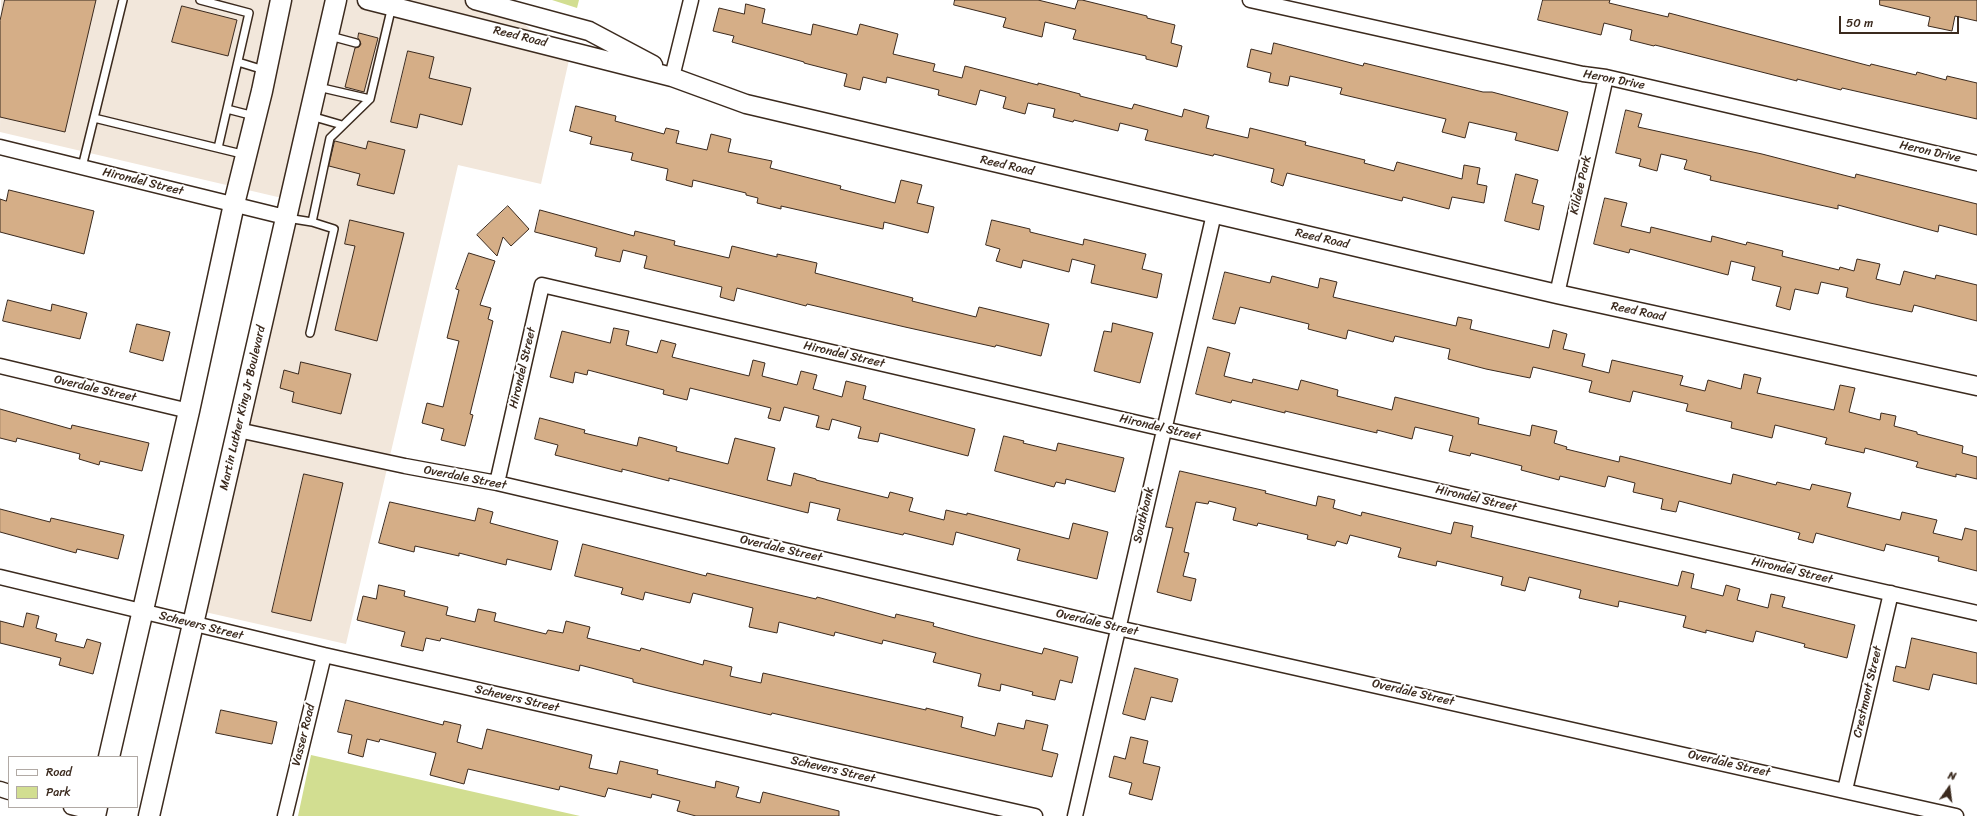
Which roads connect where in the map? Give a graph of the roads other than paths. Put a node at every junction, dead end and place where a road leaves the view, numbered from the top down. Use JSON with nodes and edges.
{"nodes":[{"id":1,"x":123,"y":0,"type":"edge"},
{"id":2,"x":200,"y":0,"type":"edge"},
{"id":3,"x":281,"y":0,"type":"edge"},
{"id":4,"x":336,"y":0,"type":"edge"},
{"id":5,"x":367,"y":0,"type":"edge"},
{"id":6,"x":475,"y":0,"type":"edge"},
{"id":7,"x":691,"y":0,"type":"edge"},
{"id":8,"x":1254,"y":0,"type":"edge"},
{"id":9,"x":392,"y":6,"type":"junction"},
{"id":10,"x":328,"y":35,"type":"junction"},
{"id":11,"x":356,"y":43,"type":"dead end"},
{"id":12,"x":238,"y":62,"type":"junction"},
{"id":13,"x":266,"y":71,"type":"junction"},
{"id":14,"x":672,"y":77,"type":"junction"},
{"id":15,"x":1606,"y":77,"type":"junction"},
{"id":16,"x":316,"y":86,"type":"junction"},
{"id":17,"x":370,"y":100,"type":"junction"},
{"id":18,"x":227,"y":109,"type":"junction"},
{"id":19,"x":309,"y":116,"type":"junction"},
{"id":20,"x":256,"y":117,"type":"junction"},
{"id":21,"x":94,"y":118,"type":"junction"},
{"id":22,"x":342,"y":125,"type":"junction"},
{"id":23,"x":0,"y":147,"type":"edge"},
{"id":24,"x":218,"y":148,"type":"junction"},
{"id":25,"x":246,"y":155,"type":"junction"},
{"id":26,"x":1977,"y":163,"type":"edge"},
{"id":27,"x":82,"y":167,"type":"junction"},
{"id":28,"x":234,"y":204,"type":"junction"},
{"id":29,"x":1214,"y":214,"type":"junction"},
{"id":30,"x":285,"y":217,"type":"junction"},
{"id":31,"x":312,"y":222,"type":"junction"},
{"id":32,"x":1557,"y":294,"type":"junction"},
{"id":33,"x":310,"y":333,"type":"dead end"},
{"id":34,"x":0,"y":366,"type":"edge"},
{"id":35,"x":1977,"y":386,"type":"edge"},
{"id":36,"x":190,"y":411,"type":"junction"},
{"id":37,"x":1164,"y":429,"type":"junction"},
{"id":38,"x":238,"y":430,"type":"junction"},
{"id":39,"x":497,"y":483,"type":"junction"},
{"id":40,"x":0,"y":577,"type":"edge"},
{"id":41,"x":1891,"y":593,"type":"junction"},
{"id":42,"x":143,"y":612,"type":"junction"},
{"id":43,"x":1977,"y":613,"type":"edge"},
{"id":44,"x":194,"y":624,"type":"junction"},
{"id":45,"x":1118,"y":628,"type":"junction"},
{"id":46,"x":324,"y":655,"type":"junction"},
{"id":47,"x":109,"y":756,"type":"edge"},
{"id":48,"x":1844,"y":790,"type":"junction"},
{"id":49,"x":76,"y":808,"type":"edge"},
{"id":50,"x":96,"y":812,"type":"edge"},
{"id":51,"x":149,"y":816,"type":"edge"},
{"id":52,"x":286,"y":816,"type":"edge"},
{"id":53,"x":1035,"y":816,"type":"edge"},
{"id":54,"x":1075,"y":816,"type":"edge"},
{"id":55,"x":1956,"y":816,"type":"edge"}],
"edges":[{"from":1,"to":21,"type":"lane"},
{"from":2,"to":12,"type":"lane"},
{"from":3,"to":13,"type":"main road"},
{"from":4,"to":10,"type":"main road","name":"Martin Luther King Jr Boulevard"},
{"from":5,"to":9,"type":"street","name":"Reed Road"},
{"from":6,"to":14,"type":"street","name":"Reed Road"},
{"from":7,"to":14,"type":"street"},
{"from":8,"to":15,"type":"street","name":"Heron Drive"},
{"from":9,"to":14,"type":"street","name":"Reed Road"},
{"from":9,"to":17,"type":"lane"},
{"from":10,"to":11,"type":"lane"},
{"from":10,"to":16,"type":"main road","name":"Martin Luther King Jr Boulevard"},
{"from":12,"to":13,"type":"lane"},
{"from":12,"to":18,"type":"lane"},
{"from":13,"to":20,"type":"main road"},
{"from":14,"to":29,"type":"street","name":"Reed Road"},
{"from":15,"to":26,"type":"street","name":"Heron Drive"},
{"from":15,"to":32,"type":"street","name":"Kildee Park"},
{"from":16,"to":17,"type":"lane"},
{"from":16,"to":19,"type":"main road","name":"Martin Luther King Jr Boulevard"},
{"from":17,"to":22,"type":"lane"},
{"from":18,"to":20,"type":"lane"},
{"from":18,"to":24,"type":"lane"},
{"from":19,"to":22,"type":"lane"},
{"from":19,"to":30,"type":"main road","name":"Martin Luther King Jr Boulevard"},
{"from":20,"to":25,"type":"main road"},
{"from":21,"to":24,"type":"lane"},
{"from":21,"to":27,"type":"lane"},
{"from":22,"to":31,"type":"lane"},
{"from":23,"to":27,"type":"street","name":"Hirondel Street"},
{"from":24,"to":25,"type":"lane"},
{"from":25,"to":28,"type":"main road"},
{"from":27,"to":28,"type":"street","name":"Hirondel Street"},
{"from":28,"to":30,"type":"street","name":"Hirondel Street"},
{"from":28,"to":36,"type":"main road"},
{"from":29,"to":32,"type":"street","name":"Reed Road"},
{"from":29,"to":37,"type":"street","name":"Southbank"},
{"from":30,"to":31,"type":"lane"},
{"from":30,"to":38,"type":"main road","name":"Martin Luther King Jr Boulevard"},
{"from":31,"to":33,"type":"lane"},
{"from":32,"to":35,"type":"street","name":"Reed Road"},
{"from":34,"to":36,"type":"street","name":"Overdale Street"},
{"from":36,"to":42,"type":"main road"},
{"from":37,"to":39,"type":"street","name":"Hirondel Street"},
{"from":37,"to":41,"type":"street","name":"Hirondel Street"},
{"from":37,"to":45,"type":"street","name":"Southbank"},
{"from":38,"to":39,"type":"street","name":"Overdale Street"},
{"from":38,"to":44,"type":"main road","name":"Martin Luther King Jr Boulevard"},
{"from":39,"to":45,"type":"street","name":"Overdale Street"},
{"from":40,"to":42,"type":"street","name":"Schevers Street"},
{"from":41,"to":43,"type":"street","name":"Hirondel Street"},
{"from":41,"to":48,"type":"street","name":"Crestmont Street"},
{"from":42,"to":44,"type":"street","name":"Schevers Street"},
{"from":42,"to":47,"type":"main road"},
{"from":44,"to":46,"type":"street","name":"Schevers Street"},
{"from":44,"to":51,"type":"main road","name":"Martin Luther King Jr Boulevard"},
{"from":45,"to":48,"type":"street","name":"Overdale Street"},
{"from":45,"to":54,"type":"street","name":"Southbank"},
{"from":46,"to":52,"type":"street","name":"Vasser Road"},
{"from":46,"to":53,"type":"street","name":"Schevers Street"},
{"from":48,"to":55,"type":"street","name":"Overdale Street"},
{"from":49,"to":50,"type":"street"}]}
